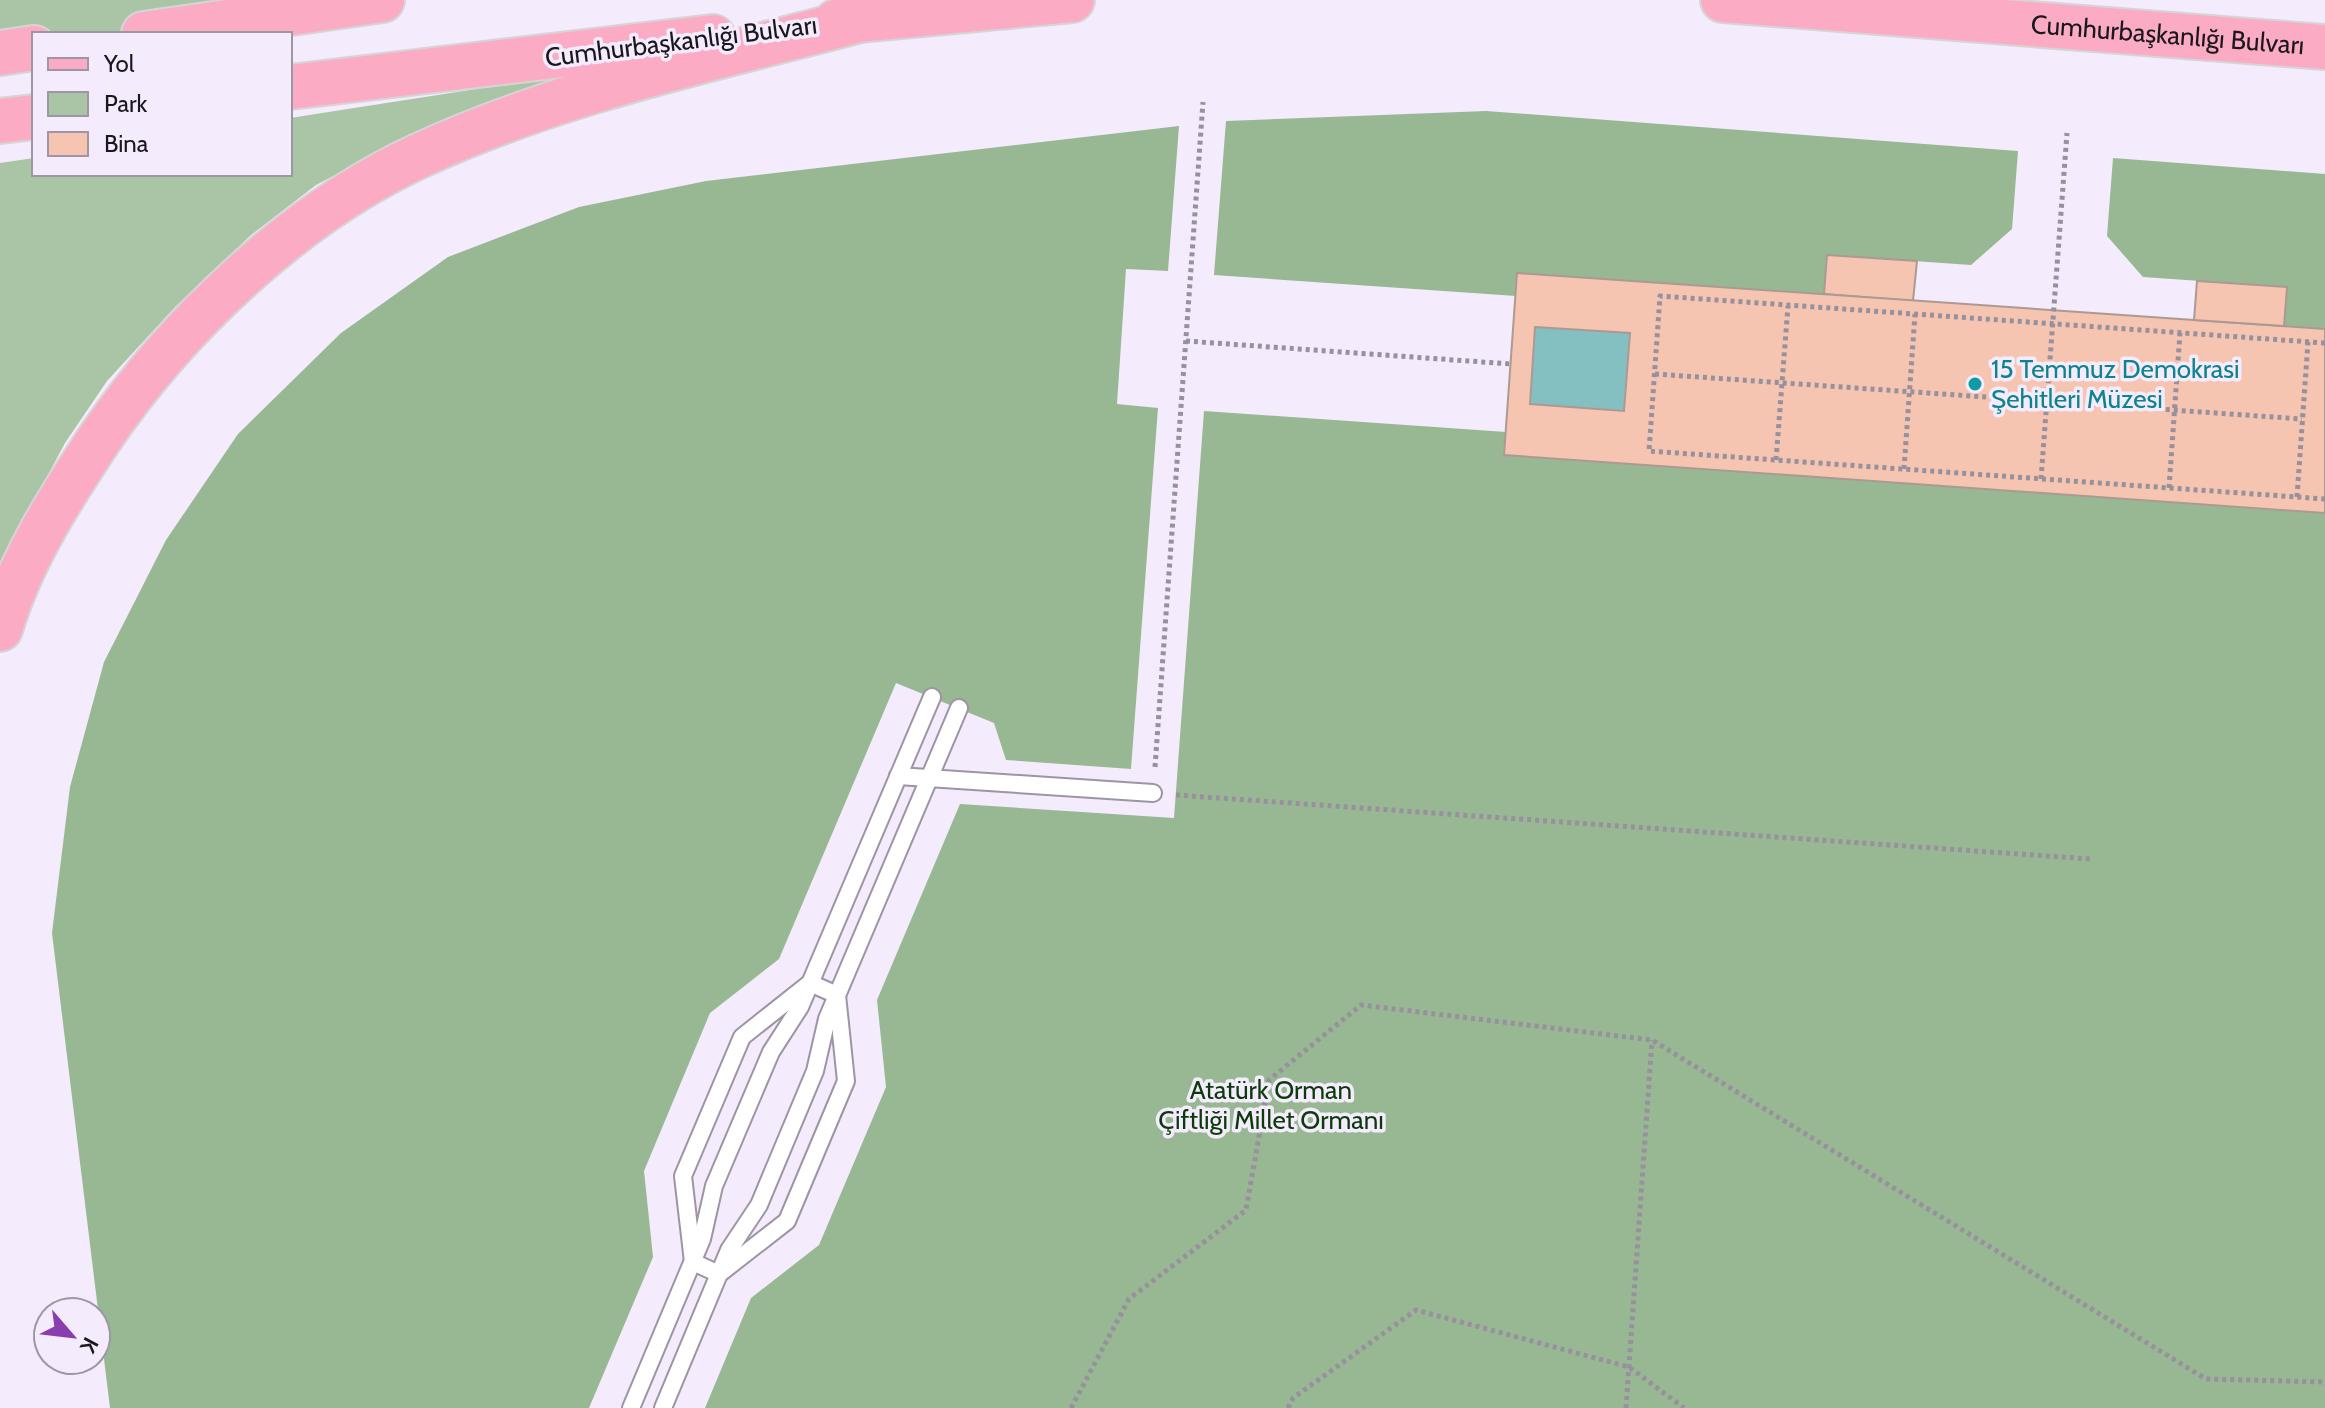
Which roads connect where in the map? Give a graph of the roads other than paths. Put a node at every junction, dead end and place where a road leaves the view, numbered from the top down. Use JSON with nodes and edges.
{"nodes":[{"id":1,"x":382,"y":0,"type":"edge"},
{"id":2,"x":1072,"y":0,"type":"edge"},
{"id":3,"x":1723,"y":0,"type":"edge"},
{"id":4,"x":867,"y":18,"type":"junction"},
{"id":5,"x":158,"y":32,"type":"edge"},
{"id":6,"x":2325,"y":47,"type":"edge"},
{"id":7,"x":32,"y":48,"type":"edge"},
{"id":8,"x":0,"y":53,"type":"edge"},
{"id":9,"x":292,"y":87,"type":"edge"},
{"id":10,"x":32,"y":117,"type":"edge"},
{"id":11,"x":0,"y":121,"type":"edge"},
{"id":12,"x":0,"y":629,"type":"edge"},
{"id":13,"x":932,"y":697,"type":"dead end"},
{"id":14,"x":959,"y":708,"type":"dead end"},
{"id":15,"x":898,"y":776,"type":"junction"},
{"id":16,"x":929,"y":778,"type":"junction"},
{"id":17,"x":1153,"y":793,"type":"road end"},
{"id":18,"x":810,"y":983,"type":"junction"},
{"id":19,"x":837,"y":995,"type":"junction"},
{"id":20,"x":693,"y":1262,"type":"junction"},
{"id":21,"x":719,"y":1274,"type":"junction"},
{"id":22,"x":631,"y":1408,"type":"edge"},
{"id":23,"x":663,"y":1408,"type":"edge"}],
"edges":[{"from":1,"to":5,"type":"main road"},
{"from":2,"to":4,"type":"main road","name":"Cumhurbaşkanlığı Bulvarı"},
{"from":3,"to":6,"type":"main road","name":"Cumhurbaşkanlığı Bulvarı"},
{"from":4,"to":9,"type":"main road","name":"Cumhurbaşkanlığı Bulvarı"},
{"from":4,"to":12,"type":"main road"},
{"from":7,"to":8,"type":"main road"},
{"from":10,"to":11,"type":"main road"},
{"from":13,"to":15,"type":"lane"},
{"from":14,"to":16,"type":"lane"},
{"from":15,"to":16,"type":"lane"},
{"from":15,"to":18,"type":"lane"},
{"from":16,"to":17,"type":"lane"},
{"from":16,"to":19,"type":"lane"},
{"from":18,"to":19,"type":"lane"},
{"from":18,"to":20,"type":"lane"},
{"from":18,"to":20,"type":"lane"},
{"from":19,"to":21,"type":"lane"},
{"from":19,"to":21,"type":"lane"},
{"from":20,"to":21,"type":"lane"},
{"from":20,"to":22,"type":"lane"},
{"from":21,"to":23,"type":"lane"}]}
